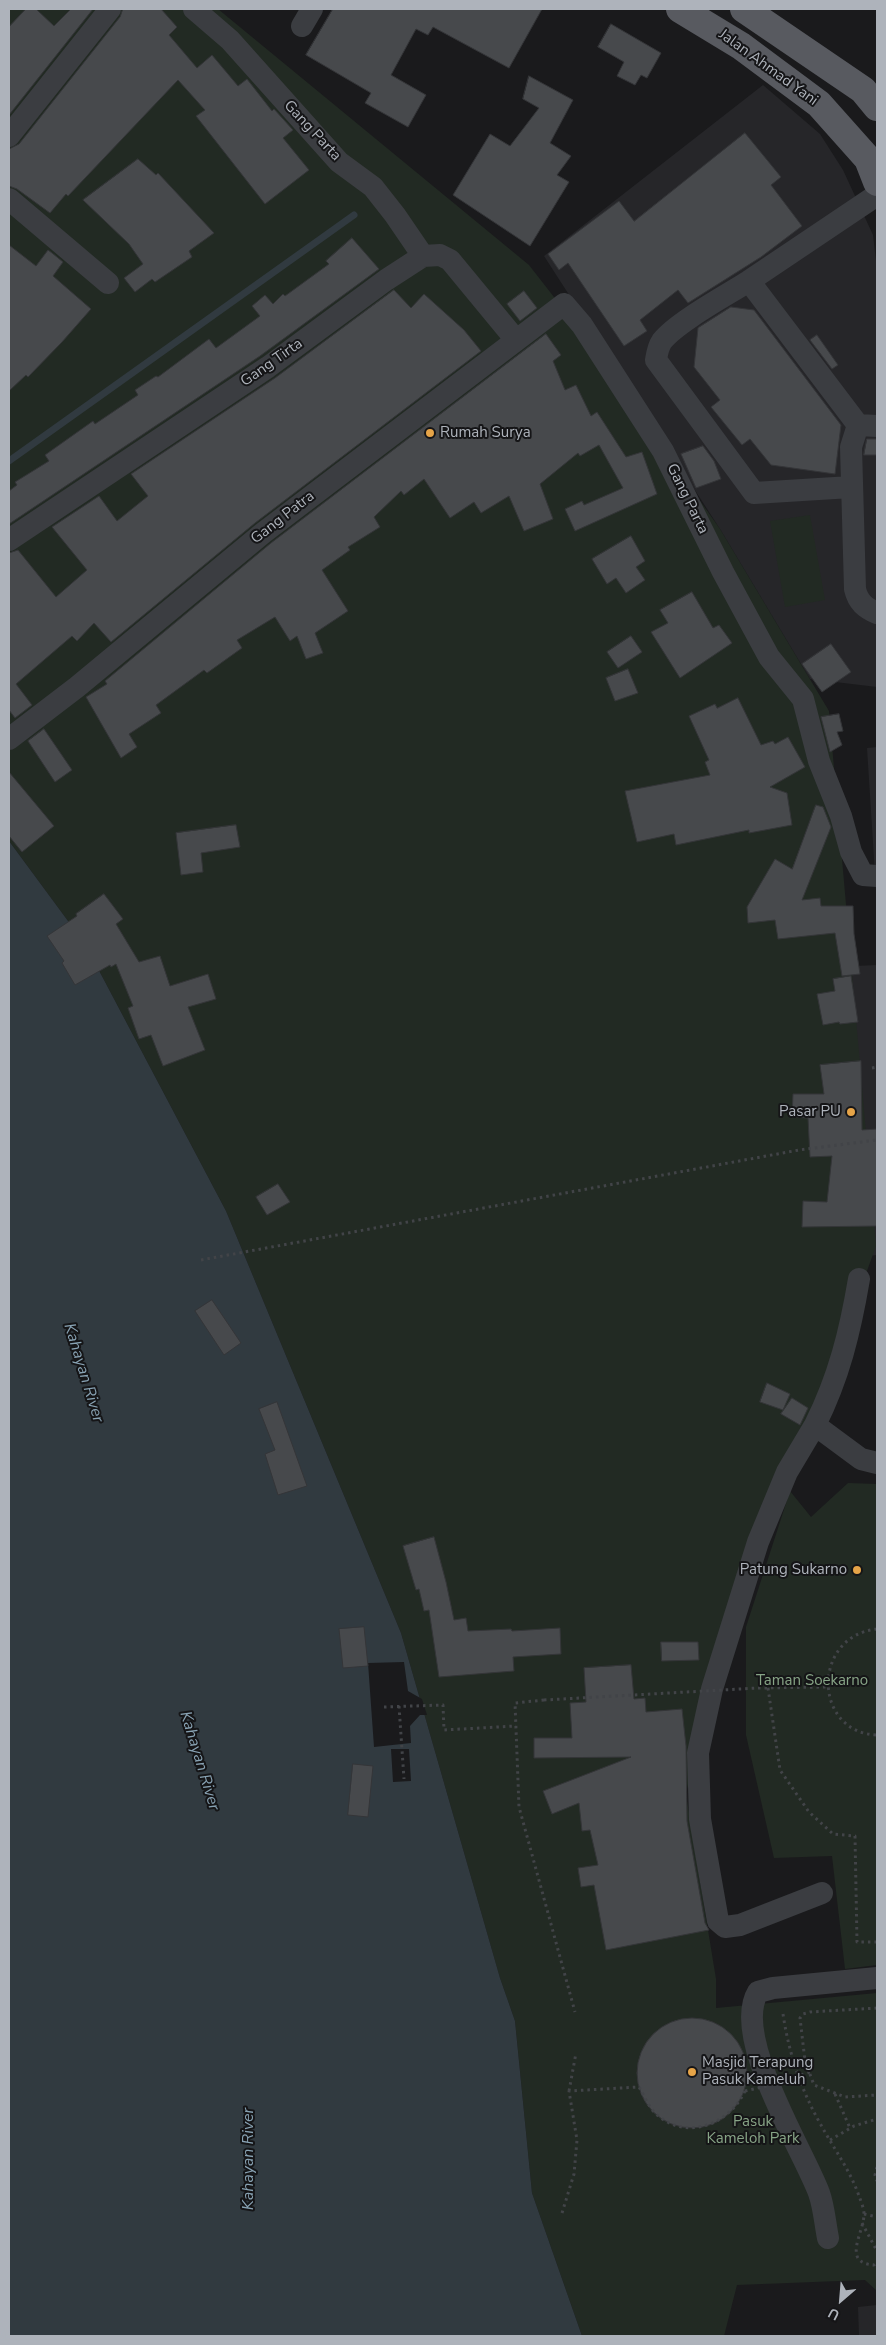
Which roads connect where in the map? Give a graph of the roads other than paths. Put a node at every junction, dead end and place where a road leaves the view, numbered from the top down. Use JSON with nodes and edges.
{"nodes":[{"id":1,"x":110,"y":9,"type":"edge"},
{"id":2,"x":194,"y":9,"type":"edge"},
{"id":3,"x":682,"y":9,"type":"edge"},
{"id":4,"x":744,"y":9,"type":"edge"},
{"id":5,"x":877,"y":107,"type":"edge"},
{"id":6,"x":9,"y":136,"type":"edge"},
{"id":7,"x":873,"y":170,"type":"edge"},
{"id":8,"x":877,"y":195,"type":"edge"},
{"id":9,"x":9,"y":199,"type":"edge"},
{"id":10,"x":423,"y":256,"type":"junction"},
{"id":11,"x":749,"y":280,"type":"junction"},
{"id":12,"x":108,"y":283,"type":"dead end"},
{"id":13,"x":564,"y":304,"type":"joint"},
{"id":14,"x":516,"y":340,"type":"junction"},
{"id":15,"x":868,"y":425,"type":"edge"},
{"id":16,"x":851,"y":488,"type":"junction"},
{"id":17,"x":9,"y":540,"type":"edge"},
{"id":18,"x":877,"y":613,"type":"edge"},
{"id":19,"x":9,"y":739,"type":"edge"},
{"id":20,"x":877,"y":876,"type":"edge"},
{"id":21,"x":859,"y":1279,"type":"dead end"},
{"id":22,"x":815,"y":1425,"type":"junction"},
{"id":23,"x":877,"y":1463,"type":"edge"},
{"id":24,"x":822,"y":1893,"type":"dead end"},
{"id":25,"x":877,"y":1978,"type":"edge"},
{"id":26,"x":828,"y":2238,"type":"dead end"}],
"edges":[{"from":1,"to":6,"type":"street"},
{"from":2,"to":10,"type":"street","name":"Gang Parta"},
{"from":3,"to":7,"type":"main road","name":"Jalan Ahmad Yani"},
{"from":4,"to":5,"type":"main road"},
{"from":8,"to":11,"type":"street"},
{"from":9,"to":12,"type":"street"},
{"from":10,"to":14,"type":"street"},
{"from":10,"to":17,"type":"street","name":"Gang Tirta"},
{"from":11,"to":15,"type":"street"},
{"from":11,"to":16,"type":"street"},
{"from":13,"to":14,"type":"street","name":"Gang Patra"},
{"from":13,"to":20,"type":"street","name":"Gang Parta"},
{"from":14,"to":19,"type":"street","name":"Gang Patra"},
{"from":15,"to":16,"type":"street"},
{"from":16,"to":18,"type":"street"},
{"from":21,"to":22,"type":"street"},
{"from":22,"to":23,"type":"street"},
{"from":22,"to":24,"type":"street"},
{"from":25,"to":26,"type":"street"}]}
